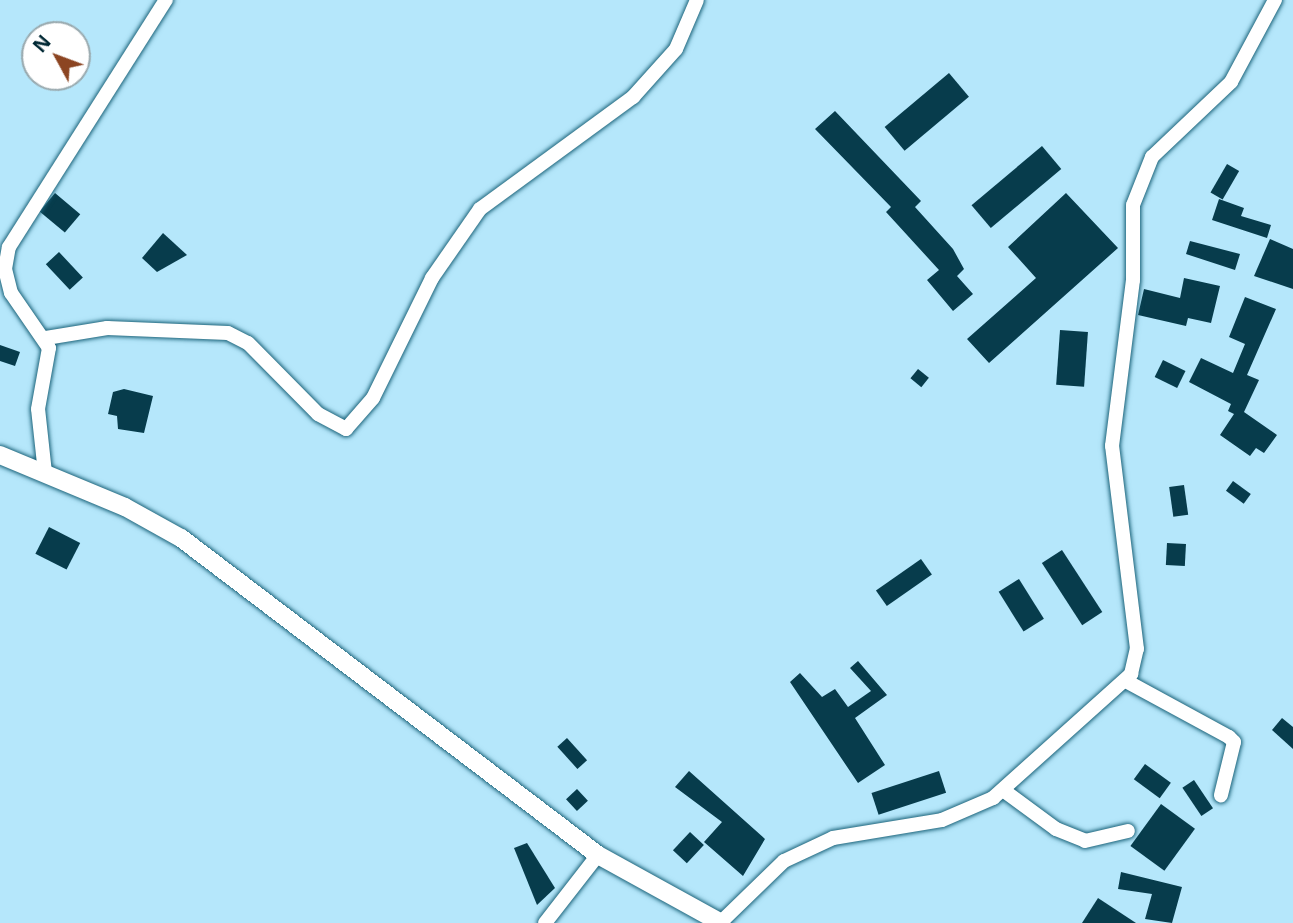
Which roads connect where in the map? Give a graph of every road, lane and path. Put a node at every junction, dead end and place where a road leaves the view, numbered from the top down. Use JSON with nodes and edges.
{"nodes":[{"id":1,"x":166,"y":0,"type":"edge"},
{"id":2,"x":698,"y":0,"type":"edge"},
{"id":3,"x":1275,"y":0,"type":"edge"},
{"id":4,"x":46,"y":338,"type":"junction"},
{"id":5,"x":0,"y":455,"type":"edge"},
{"id":6,"x":45,"y":473,"type":"junction"},
{"id":7,"x":1126,"y":681,"type":"junction"},
{"id":8,"x":1003,"y":790,"type":"junction"},
{"id":9,"x":1221,"y":794,"type":"dead end"},
{"id":10,"x":1128,"y":831,"type":"dead end"},
{"id":11,"x":598,"y":855,"type":"junction"},
{"id":12,"x":545,"y":923,"type":"edge"},
{"id":13,"x":721,"y":923,"type":"edge"}],
"edges":[{"from":1,"to":4,"type":"street"},
{"from":2,"to":4,"type":"street"},
{"from":3,"to":7,"type":"street"},
{"from":4,"to":6,"type":"street"},
{"from":5,"to":6,"type":"main road"},
{"from":6,"to":11,"type":"main road"},
{"from":7,"to":8,"type":"street"},
{"from":7,"to":9,"type":"street"},
{"from":8,"to":10,"type":"street"},
{"from":8,"to":13,"type":"street"},
{"from":11,"to":12,"type":"street"},
{"from":11,"to":13,"type":"main road"}]}
